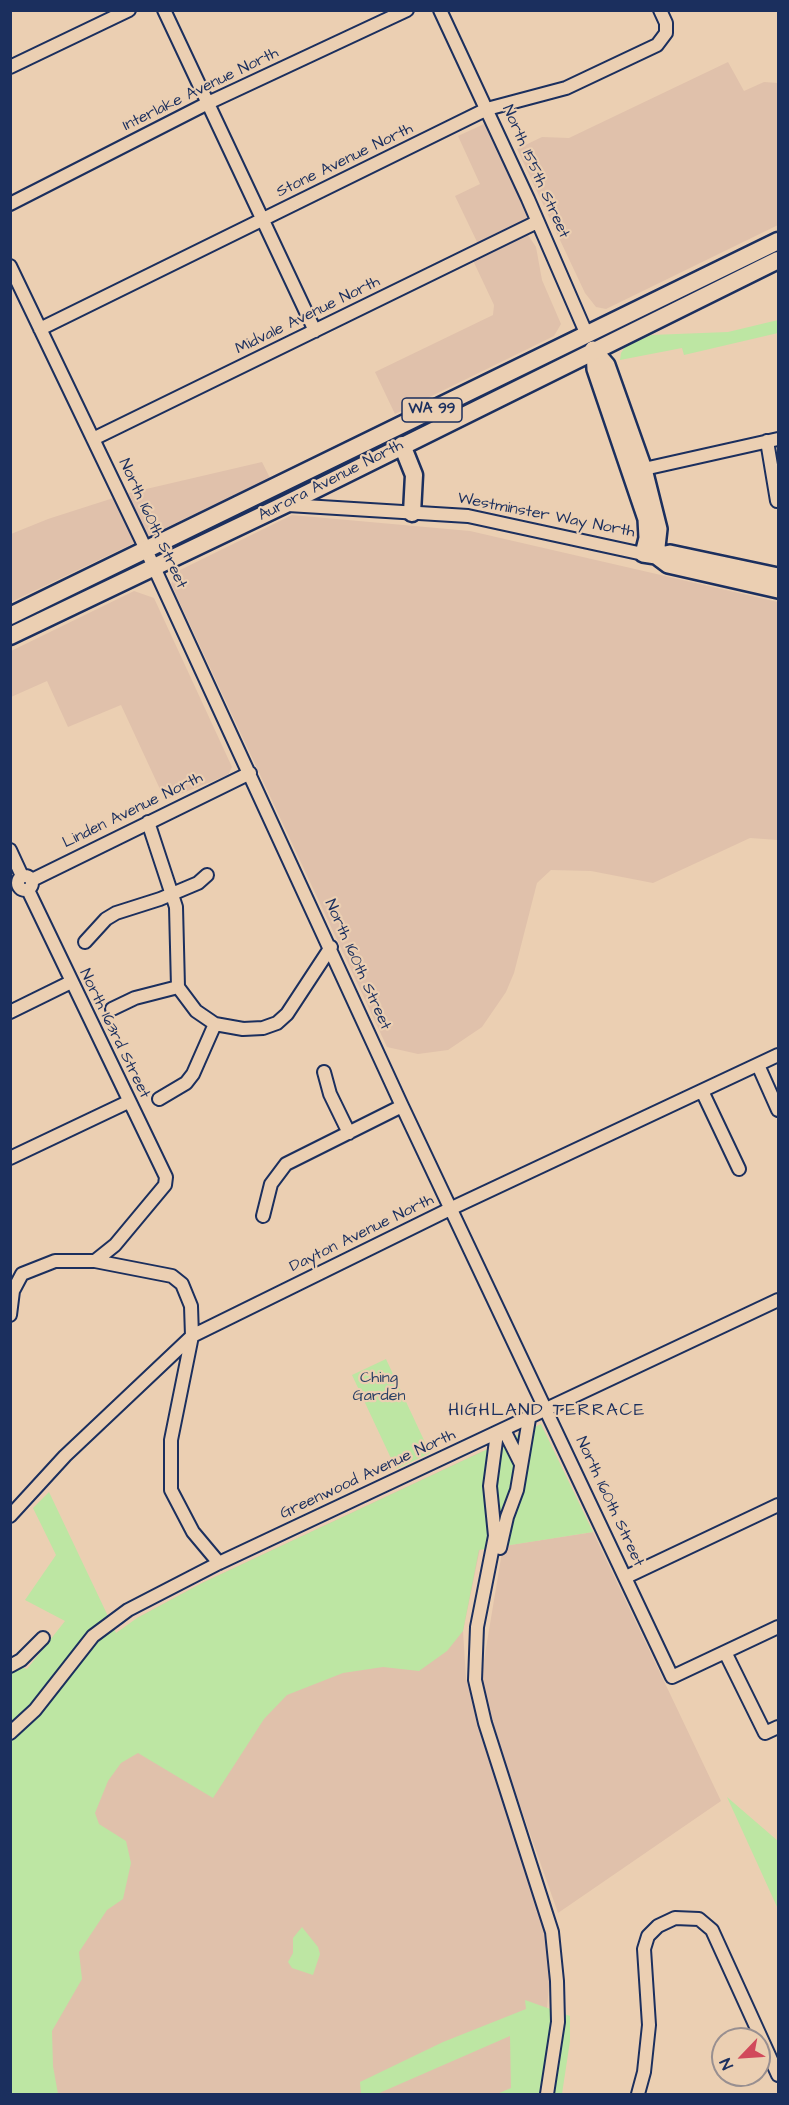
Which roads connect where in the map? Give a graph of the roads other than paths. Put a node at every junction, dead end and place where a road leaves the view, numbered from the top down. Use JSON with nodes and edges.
{"nodes":[{"id":1,"x":129,"y":10,"type":"edge"},
{"id":2,"x":164,"y":10,"type":"edge"},
{"id":3,"x":407,"y":10,"type":"edge"},
{"id":4,"x":440,"y":10,"type":"edge"},
{"id":5,"x":660,"y":10,"type":"edge"},
{"id":6,"x":10,"y":68,"type":"edge"},
{"id":7,"x":208,"y":103,"type":"junction"},
{"id":8,"x":487,"y":109,"type":"junction"},
{"id":9,"x":10,"y":204,"type":"edge"},
{"id":10,"x":263,"y":220,"type":"junction"},
{"id":11,"x":537,"y":222,"type":"junction"},
{"id":12,"x":778,"y":241,"type":"edge"},
{"id":13,"x":778,"y":260,"type":"edge"},
{"id":14,"x":10,"y":266,"type":"edge"},
{"id":15,"x":40,"y":329,"type":"junction"},
{"id":16,"x":315,"y":331,"type":"junction"},
{"id":17,"x":590,"y":343,"type":"junction"},
{"id":18,"x":93,"y":439,"type":"junction"},
{"id":19,"x":773,"y":440,"type":"edge"},
{"id":20,"x":402,"y":445,"type":"junction"},
{"id":21,"x":644,"y":469,"type":"junction"},
{"id":22,"x":777,"y":501,"type":"edge"},
{"id":23,"x":284,"y":505,"type":"junction"},
{"id":24,"x":412,"y":513,"type":"junction"},
{"id":25,"x":146,"y":550,"type":"junction"},
{"id":26,"x":650,"y":555,"type":"junction"},
{"id":27,"x":154,"y":568,"type":"junction"},
{"id":28,"x":778,"y":576,"type":"edge"},
{"id":29,"x":778,"y":590,"type":"edge"},
{"id":30,"x":10,"y":616,"type":"edge"},
{"id":31,"x":10,"y":636,"type":"edge"},
{"id":32,"x":250,"y":773,"type":"junction"},
{"id":33,"x":147,"y":822,"type":"junction"},
{"id":34,"x":10,"y":850,"type":"edge"},
{"id":35,"x":207,"y":875,"type":"dead end"},
{"id":36,"x":22,"y":884,"type":"edge"},
{"id":37,"x":172,"y":893,"type":"junction"},
{"id":38,"x":85,"y":942,"type":"dead end"},
{"id":39,"x":331,"y":947,"type":"junction"},
{"id":40,"x":71,"y":982,"type":"junction"},
{"id":41,"x":178,"y":987,"type":"junction"},
{"id":42,"x":112,"y":1009,"type":"dead end"},
{"id":43,"x":10,"y":1011,"type":"edge"},
{"id":44,"x":215,"y":1024,"type":"junction"},
{"id":45,"x":778,"y":1055,"type":"edge"},
{"id":46,"x":758,"y":1065,"type":"junction"},
{"id":47,"x":324,"y":1072,"type":"dead end"},
{"id":48,"x":702,"y":1091,"type":"junction"},
{"id":49,"x":159,"y":1099,"type":"dead end"},
{"id":50,"x":129,"y":1102,"type":"junction"},
{"id":51,"x":402,"y":1106,"type":"junction"},
{"id":52,"x":778,"y":1110,"type":"edge"},
{"id":53,"x":349,"y":1133,"type":"junction"},
{"id":54,"x":10,"y":1158,"type":"edge"},
{"id":55,"x":739,"y":1169,"type":"dead end"},
{"id":56,"x":452,"y":1208,"type":"junction"},
{"id":57,"x":263,"y":1216,"type":"dead end"},
{"id":58,"x":95,"y":1262,"type":"junction"},
{"id":59,"x":778,"y":1300,"type":"edge"},
{"id":60,"x":10,"y":1315,"type":"edge"},
{"id":61,"x":192,"y":1336,"type":"junction"},
{"id":62,"x":548,"y":1411,"type":"junction"},
{"id":63,"x":529,"y":1419,"type":"junction"},
{"id":64,"x":500,"y":1432,"type":"junction"},
{"id":65,"x":521,"y":1464,"type":"junction"},
{"id":66,"x":778,"y":1505,"type":"edge"},
{"id":67,"x":10,"y":1516,"type":"edge"},
{"id":68,"x":219,"y":1563,"type":"junction"},
{"id":69,"x":626,"y":1577,"type":"junction"},
{"id":70,"x":477,"y":1627,"type":"junction"},
{"id":71,"x":778,"y":1627,"type":"edge"},
{"id":72,"x":43,"y":1638,"type":"dead end"},
{"id":73,"x":725,"y":1652,"type":"junction"},
{"id":74,"x":10,"y":1666,"type":"edge"},
{"id":75,"x":778,"y":1727,"type":"edge"},
{"id":76,"x":10,"y":1733,"type":"edge"},
{"id":77,"x":778,"y":2075,"type":"edge"},
{"id":78,"x":547,"y":2094,"type":"edge"},
{"id":79,"x":638,"y":2094,"type":"edge"}],
"edges":[{"from":1,"to":6,"type":"street"},
{"from":2,"to":7,"type":"street"},
{"from":3,"to":7,"type":"street","name":"Interlake Avenue North"},
{"from":4,"to":8,"type":"street","name":"North 155th Street"},
{"from":5,"to":8,"type":"street","name":"Stone Avenue North"},
{"from":7,"to":9,"type":"street","name":"Interlake Avenue North"},
{"from":7,"to":10,"type":"street"},
{"from":8,"to":10,"type":"street","name":"Stone Avenue North"},
{"from":8,"to":11,"type":"street","name":"North 155th Street"},
{"from":10,"to":15,"type":"street","name":"Stone Avenue North"},
{"from":10,"to":16,"type":"street"},
{"from":11,"to":16,"type":"street","name":"Midvale Avenue North"},
{"from":11,"to":17,"type":"street","name":"North 155th Street"},
{"from":12,"to":17,"type":"highway","name":"Aurora Avenue North","number":"WA 99"},
{"from":13,"to":17,"type":"highway","name":"Aurora Avenue North","number":"WA 99"},
{"from":14,"to":15,"type":"street","name":"North 160th Street"},
{"from":15,"to":18,"type":"street","name":"North 160th Street"},
{"from":16,"to":18,"type":"street","name":"Midvale Avenue North"},
{"from":17,"to":20,"type":"highway","name":"Aurora Avenue North","number":"WA 99"},
{"from":17,"to":21,"type":"main road","name":"North 155th Street"},
{"from":17,"to":25,"type":"highway","name":"Aurora Avenue North","number":"WA 99"},
{"from":17,"to":26,"type":"main road","name":"North 155th Street"},
{"from":18,"to":25,"type":"street","name":"North 160th Street"},
{"from":19,"to":21,"type":"street"},
{"from":19,"to":22,"type":"street"},
{"from":20,"to":23,"type":"highway","name":"Aurora Avenue North","number":"WA 99"},
{"from":20,"to":24,"type":"highway"},
{"from":21,"to":26,"type":"main road","name":"North 155th Street"},
{"from":23,"to":24,"type":"street","name":"Westminster Way North"},
{"from":23,"to":27,"type":"highway","name":"Aurora Avenue North","number":"WA 99"},
{"from":24,"to":26,"type":"street","name":"Westminster Way North"},
{"from":25,"to":27,"type":"street","name":"North 160th Street"},
{"from":25,"to":30,"type":"highway","name":"Aurora Avenue North","number":"WA 99"},
{"from":26,"to":28,"type":"main road","name":"Westminster Way North"},
{"from":26,"to":29,"type":"main road","name":"Westminster Way North"},
{"from":27,"to":31,"type":"highway","name":"Aurora Avenue North","number":"WA 99"},
{"from":27,"to":32,"type":"street","name":"North 160th Street"},
{"from":32,"to":33,"type":"street","name":"Linden Avenue North"},
{"from":32,"to":39,"type":"street","name":"North 160th Street"},
{"from":33,"to":36,"type":"street","name":"Linden Avenue North"},
{"from":33,"to":37,"type":"street"},
{"from":34,"to":36,"type":"street","name":"North 163rd Street"},
{"from":35,"to":37,"type":"street"},
{"from":36,"to":40,"type":"street","name":"North 163rd Street"},
{"from":37,"to":38,"type":"street"},
{"from":37,"to":41,"type":"street"},
{"from":39,"to":44,"type":"street"},
{"from":39,"to":51,"type":"street","name":"North 160th Street"},
{"from":40,"to":43,"type":"street"},
{"from":40,"to":50,"type":"street","name":"North 163rd Street"},
{"from":41,"to":42,"type":"street"},
{"from":41,"to":44,"type":"street"},
{"from":44,"to":49,"type":"street"},
{"from":45,"to":46,"type":"street","name":"Dayton Avenue North"},
{"from":46,"to":48,"type":"street","name":"Dayton Avenue North"},
{"from":46,"to":52,"type":"street"},
{"from":47,"to":53,"type":"street"},
{"from":48,"to":55,"type":"street"},
{"from":48,"to":56,"type":"street","name":"Dayton Avenue North"},
{"from":50,"to":54,"type":"street"},
{"from":50,"to":58,"type":"street","name":"North 163rd Street"},
{"from":51,"to":53,"type":"street"},
{"from":51,"to":56,"type":"street","name":"North 160th Street"},
{"from":53,"to":57,"type":"street"},
{"from":56,"to":61,"type":"street","name":"Dayton Avenue North"},
{"from":56,"to":62,"type":"street","name":"North 160th Street"},
{"from":58,"to":60,"type":"street"},
{"from":58,"to":61,"type":"street"},
{"from":59,"to":62,"type":"street","name":"Greenwood Avenue North"},
{"from":61,"to":67,"type":"street","name":"Dayton Avenue North"},
{"from":61,"to":68,"type":"street"},
{"from":62,"to":63,"type":"street","name":"Greenwood Avenue North"},
{"from":62,"to":69,"type":"street","name":"North 160th Street"},
{"from":63,"to":64,"type":"street","name":"Greenwood Avenue North"},
{"from":63,"to":65,"type":"street"},
{"from":64,"to":65,"type":"street"},
{"from":64,"to":68,"type":"street","name":"Greenwood Avenue North"},
{"from":64,"to":70,"type":"street"},
{"from":65,"to":70,"type":"street"},
{"from":66,"to":69,"type":"street"},
{"from":68,"to":76,"type":"street","name":"Greenwood Avenue North"},
{"from":69,"to":73,"type":"street","name":"North 160th Street"},
{"from":70,"to":78,"type":"street"},
{"from":71,"to":73,"type":"street"},
{"from":72,"to":74,"type":"street"},
{"from":73,"to":75,"type":"street"},
{"from":77,"to":79,"type":"street"}]}
